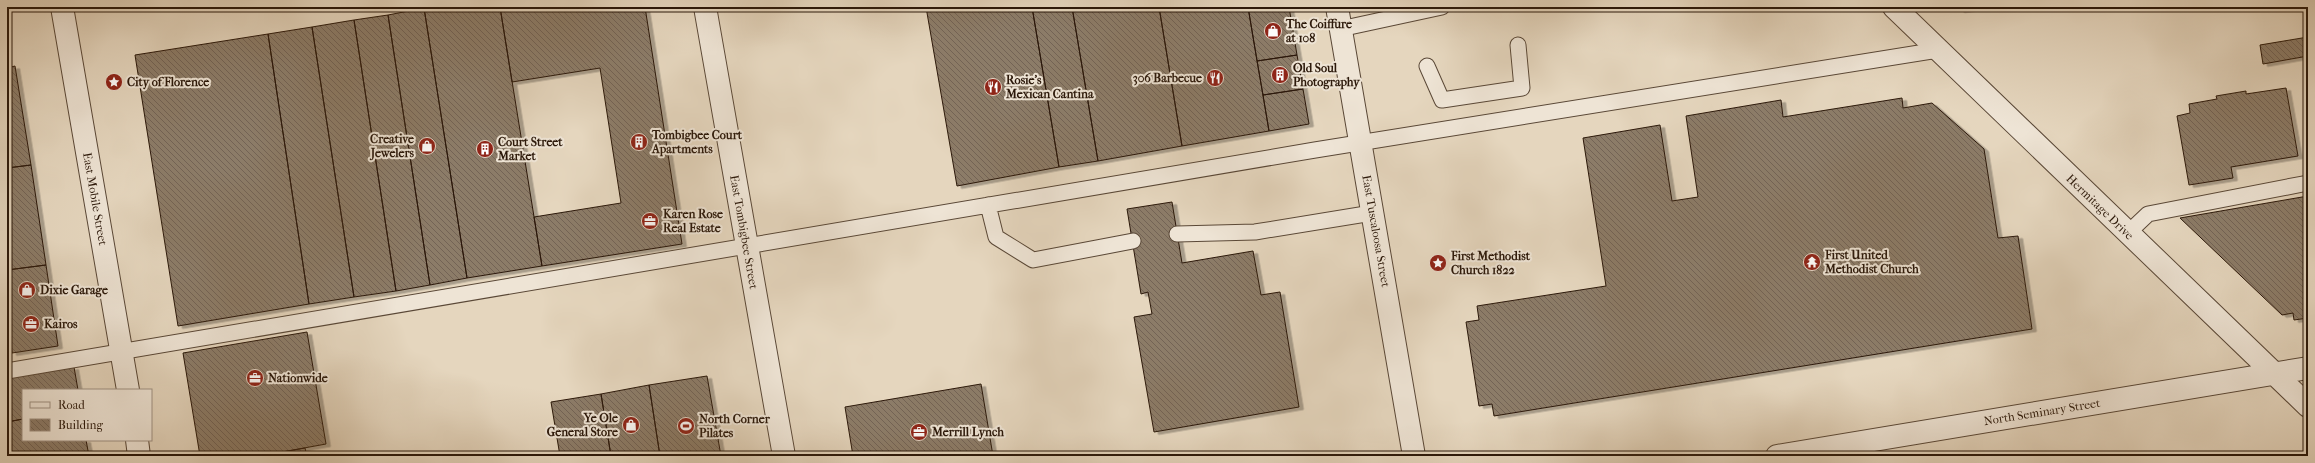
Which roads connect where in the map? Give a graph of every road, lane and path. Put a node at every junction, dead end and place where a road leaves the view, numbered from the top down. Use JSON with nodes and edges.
{"nodes":[{"id":1,"x":62,"y":7,"type":"edge"},
{"id":2,"x":705,"y":7,"type":"edge"},
{"id":3,"x":1337,"y":7,"type":"edge"},
{"id":4,"x":1442,"y":7,"type":"edge"},
{"id":5,"x":1894,"y":7,"type":"edge"},
{"id":6,"x":1340,"y":29,"type":"junction"},
{"id":7,"x":1518,"y":45,"type":"dead end"},
{"id":8,"x":1938,"y":50,"type":"junction"},
{"id":9,"x":1427,"y":66,"type":"dead end"},
{"id":10,"x":1360,"y":143,"type":"junction"},
{"id":11,"x":2308,"y":183,"type":"edge"},
{"id":12,"x":988,"y":205,"type":"junction"},
{"id":13,"x":1372,"y":213,"type":"junction"},
{"id":14,"x":2128,"y":233,"type":"junction"},
{"id":15,"x":1177,"y":234,"type":"dead end"},
{"id":16,"x":1133,"y":241,"type":"dead end"},
{"id":17,"x":747,"y":246,"type":"junction"},
{"id":18,"x":122,"y":352,"type":"junction"},
{"id":19,"x":2308,"y":368,"type":"edge"},
{"id":20,"x":7,"y":371,"type":"edge"},
{"id":21,"x":2274,"y":374,"type":"junction"},
{"id":22,"x":128,"y":389,"type":"edge"},
{"id":23,"x":2308,"y":406,"type":"edge"},
{"id":24,"x":137,"y":441,"type":"edge"},
{"id":25,"x":1822,"y":452,"type":"edge"},
{"id":26,"x":140,"y":456,"type":"edge"},
{"id":27,"x":784,"y":456,"type":"edge"},
{"id":28,"x":1414,"y":456,"type":"edge"},
{"id":29,"x":1777,"y":456,"type":"edge"}],
"edges":[{"from":1,"to":18,"type":"street","name":"East Mobile Street"},
{"from":2,"to":17,"type":"street","name":"East Tombigbee Street"},
{"from":3,"to":6,"type":"street","name":"East Tuscaloosa Street"},
{"from":4,"to":6,"type":"lane"},
{"from":5,"to":8,"type":"street","name":"Hermitage Drive"},
{"from":6,"to":10,"type":"street","name":"East Tuscaloosa Street"},
{"from":7,"to":9,"type":"lane"},
{"from":8,"to":10,"type":"lane"},
{"from":8,"to":14,"type":"street","name":"Hermitage Drive"},
{"from":10,"to":12,"type":"lane"},
{"from":10,"to":13,"type":"street","name":"East Tuscaloosa Street"},
{"from":11,"to":14,"type":"lane"},
{"from":12,"to":16,"type":"lane"},
{"from":12,"to":17,"type":"lane"},
{"from":13,"to":15,"type":"lane"},
{"from":13,"to":28,"type":"street","name":"East Tuscaloosa Street"},
{"from":14,"to":21,"type":"street","name":"Hermitage Drive"},
{"from":17,"to":18,"type":"lane"},
{"from":17,"to":27,"type":"street","name":"East Tombigbee Street"},
{"from":18,"to":20,"type":"lane"},
{"from":18,"to":22,"type":"street","name":"East Mobile Street"},
{"from":19,"to":21,"type":"street","name":"North Seminary Street"},
{"from":21,"to":23,"type":"street","name":"Hermitage Drive"},
{"from":21,"to":25,"type":"street","name":"North Seminary Street"},
{"from":24,"to":26,"type":"street"},
{"from":25,"to":29,"type":"street","name":"North Seminary Street"}]}
